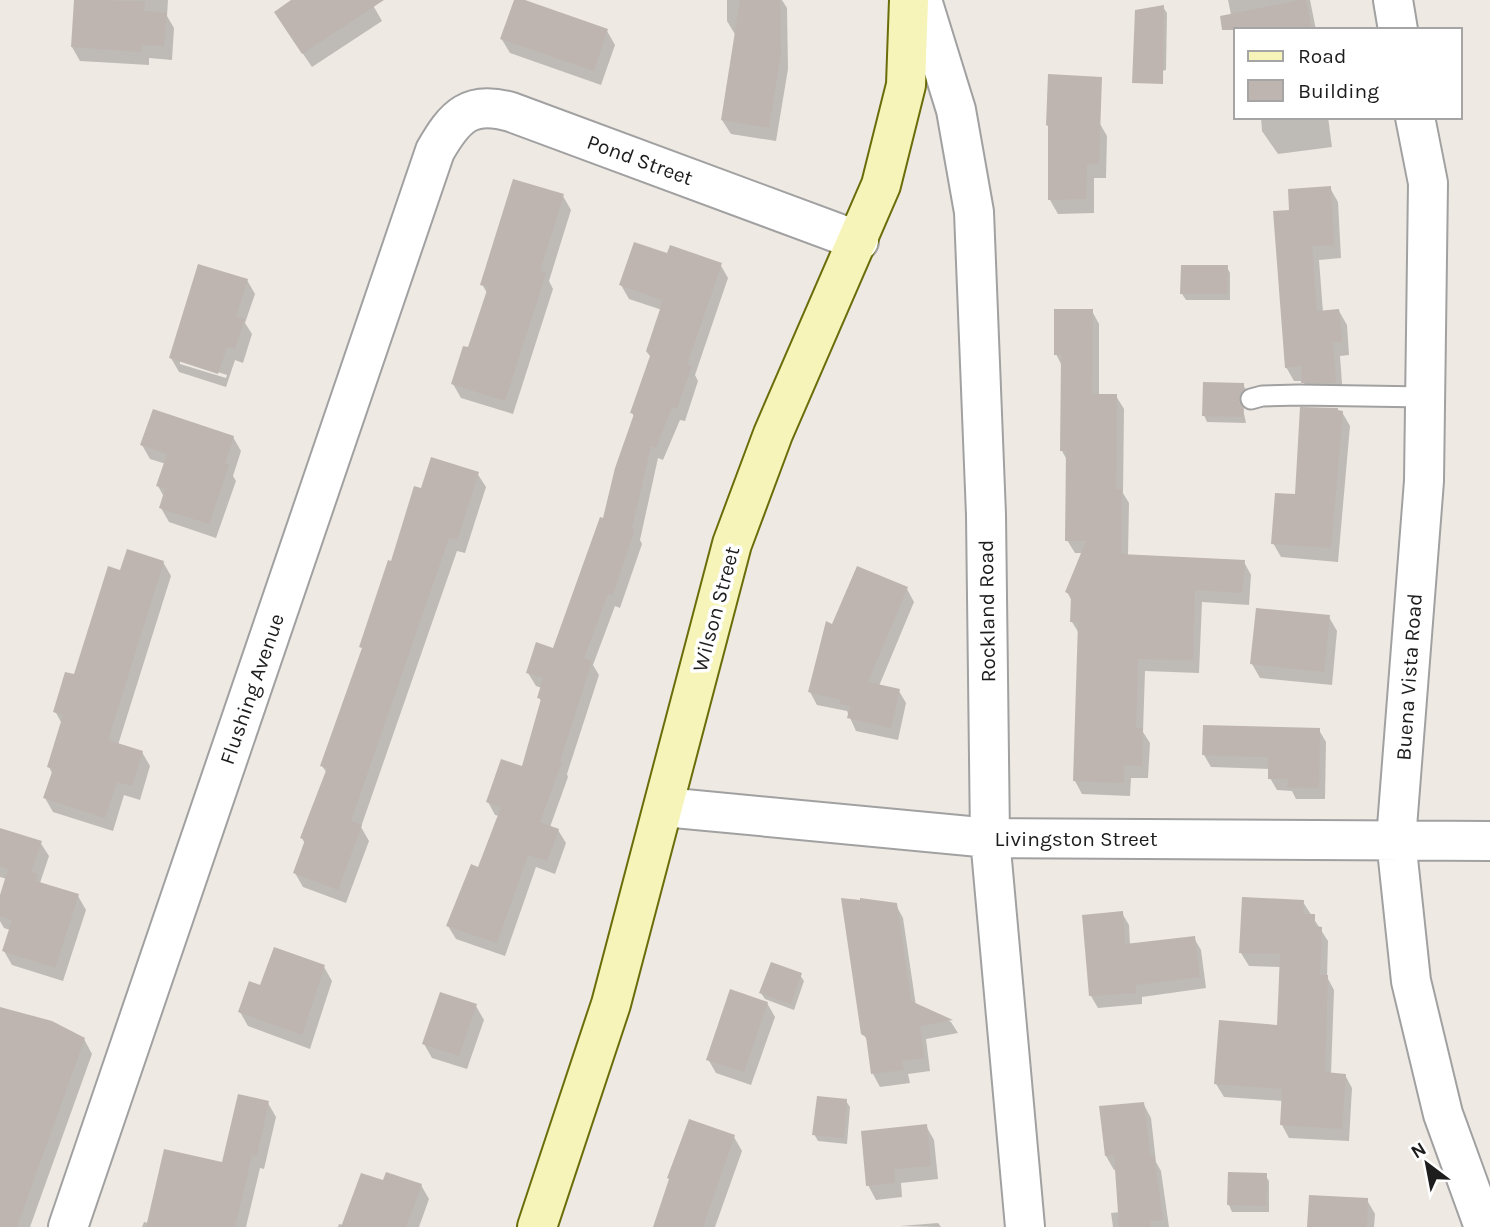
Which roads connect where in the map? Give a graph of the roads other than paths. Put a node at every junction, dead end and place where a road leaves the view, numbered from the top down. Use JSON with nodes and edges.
{"nodes":[{"id":1,"x":909,"y":0,"type":"edge"},
{"id":2,"x":922,"y":0,"type":"edge"},
{"id":3,"x":1393,"y":0,"type":"edge"},
{"id":4,"x":1398,"y":28,"type":"edge"},
{"id":5,"x":1416,"y":119,"type":"edge"},
{"id":6,"x":435,"y":151,"type":"joint"},
{"id":7,"x":859,"y":241,"type":"junction"},
{"id":8,"x":1426,"y":397,"type":"junction"},
{"id":9,"x":1251,"y":399,"type":"dead end"},
{"id":10,"x":664,"y":807,"type":"junction"},
{"id":11,"x":990,"y":838,"type":"junction"},
{"id":12,"x":1396,"y":840,"type":"junction"},
{"id":13,"x":1490,"y":841,"type":"edge"},
{"id":14,"x":68,"y":1227,"type":"edge"},
{"id":15,"x":537,"y":1227,"type":"edge"},
{"id":16,"x":1024,"y":1227,"type":"edge"},
{"id":17,"x":1484,"y":1227,"type":"edge"}],
"edges":[{"from":1,"to":7,"type":"main road","name":"Wilson Street"},
{"from":2,"to":11,"type":"street","name":"Rockland Road"},
{"from":3,"to":4,"type":"street"},
{"from":5,"to":8,"type":"street","name":"Buena Vista Road"},
{"from":6,"to":7,"type":"street","name":"Pond Street"},
{"from":6,"to":14,"type":"street","name":"Flushing Avenue"},
{"from":7,"to":10,"type":"main road","name":"Wilson Street"},
{"from":8,"to":9,"type":"lane"},
{"from":8,"to":12,"type":"street","name":"Buena Vista Road"},
{"from":10,"to":11,"type":"street","name":"Livingston Street"},
{"from":10,"to":15,"type":"main road","name":"Wilson Street"},
{"from":11,"to":12,"type":"street","name":"Livingston Street"},
{"from":11,"to":16,"type":"street","name":"Rockland Road"},
{"from":12,"to":13,"type":"street","name":"Livingston Street"},
{"from":12,"to":17,"type":"street","name":"Buena Vista Road"}]}
